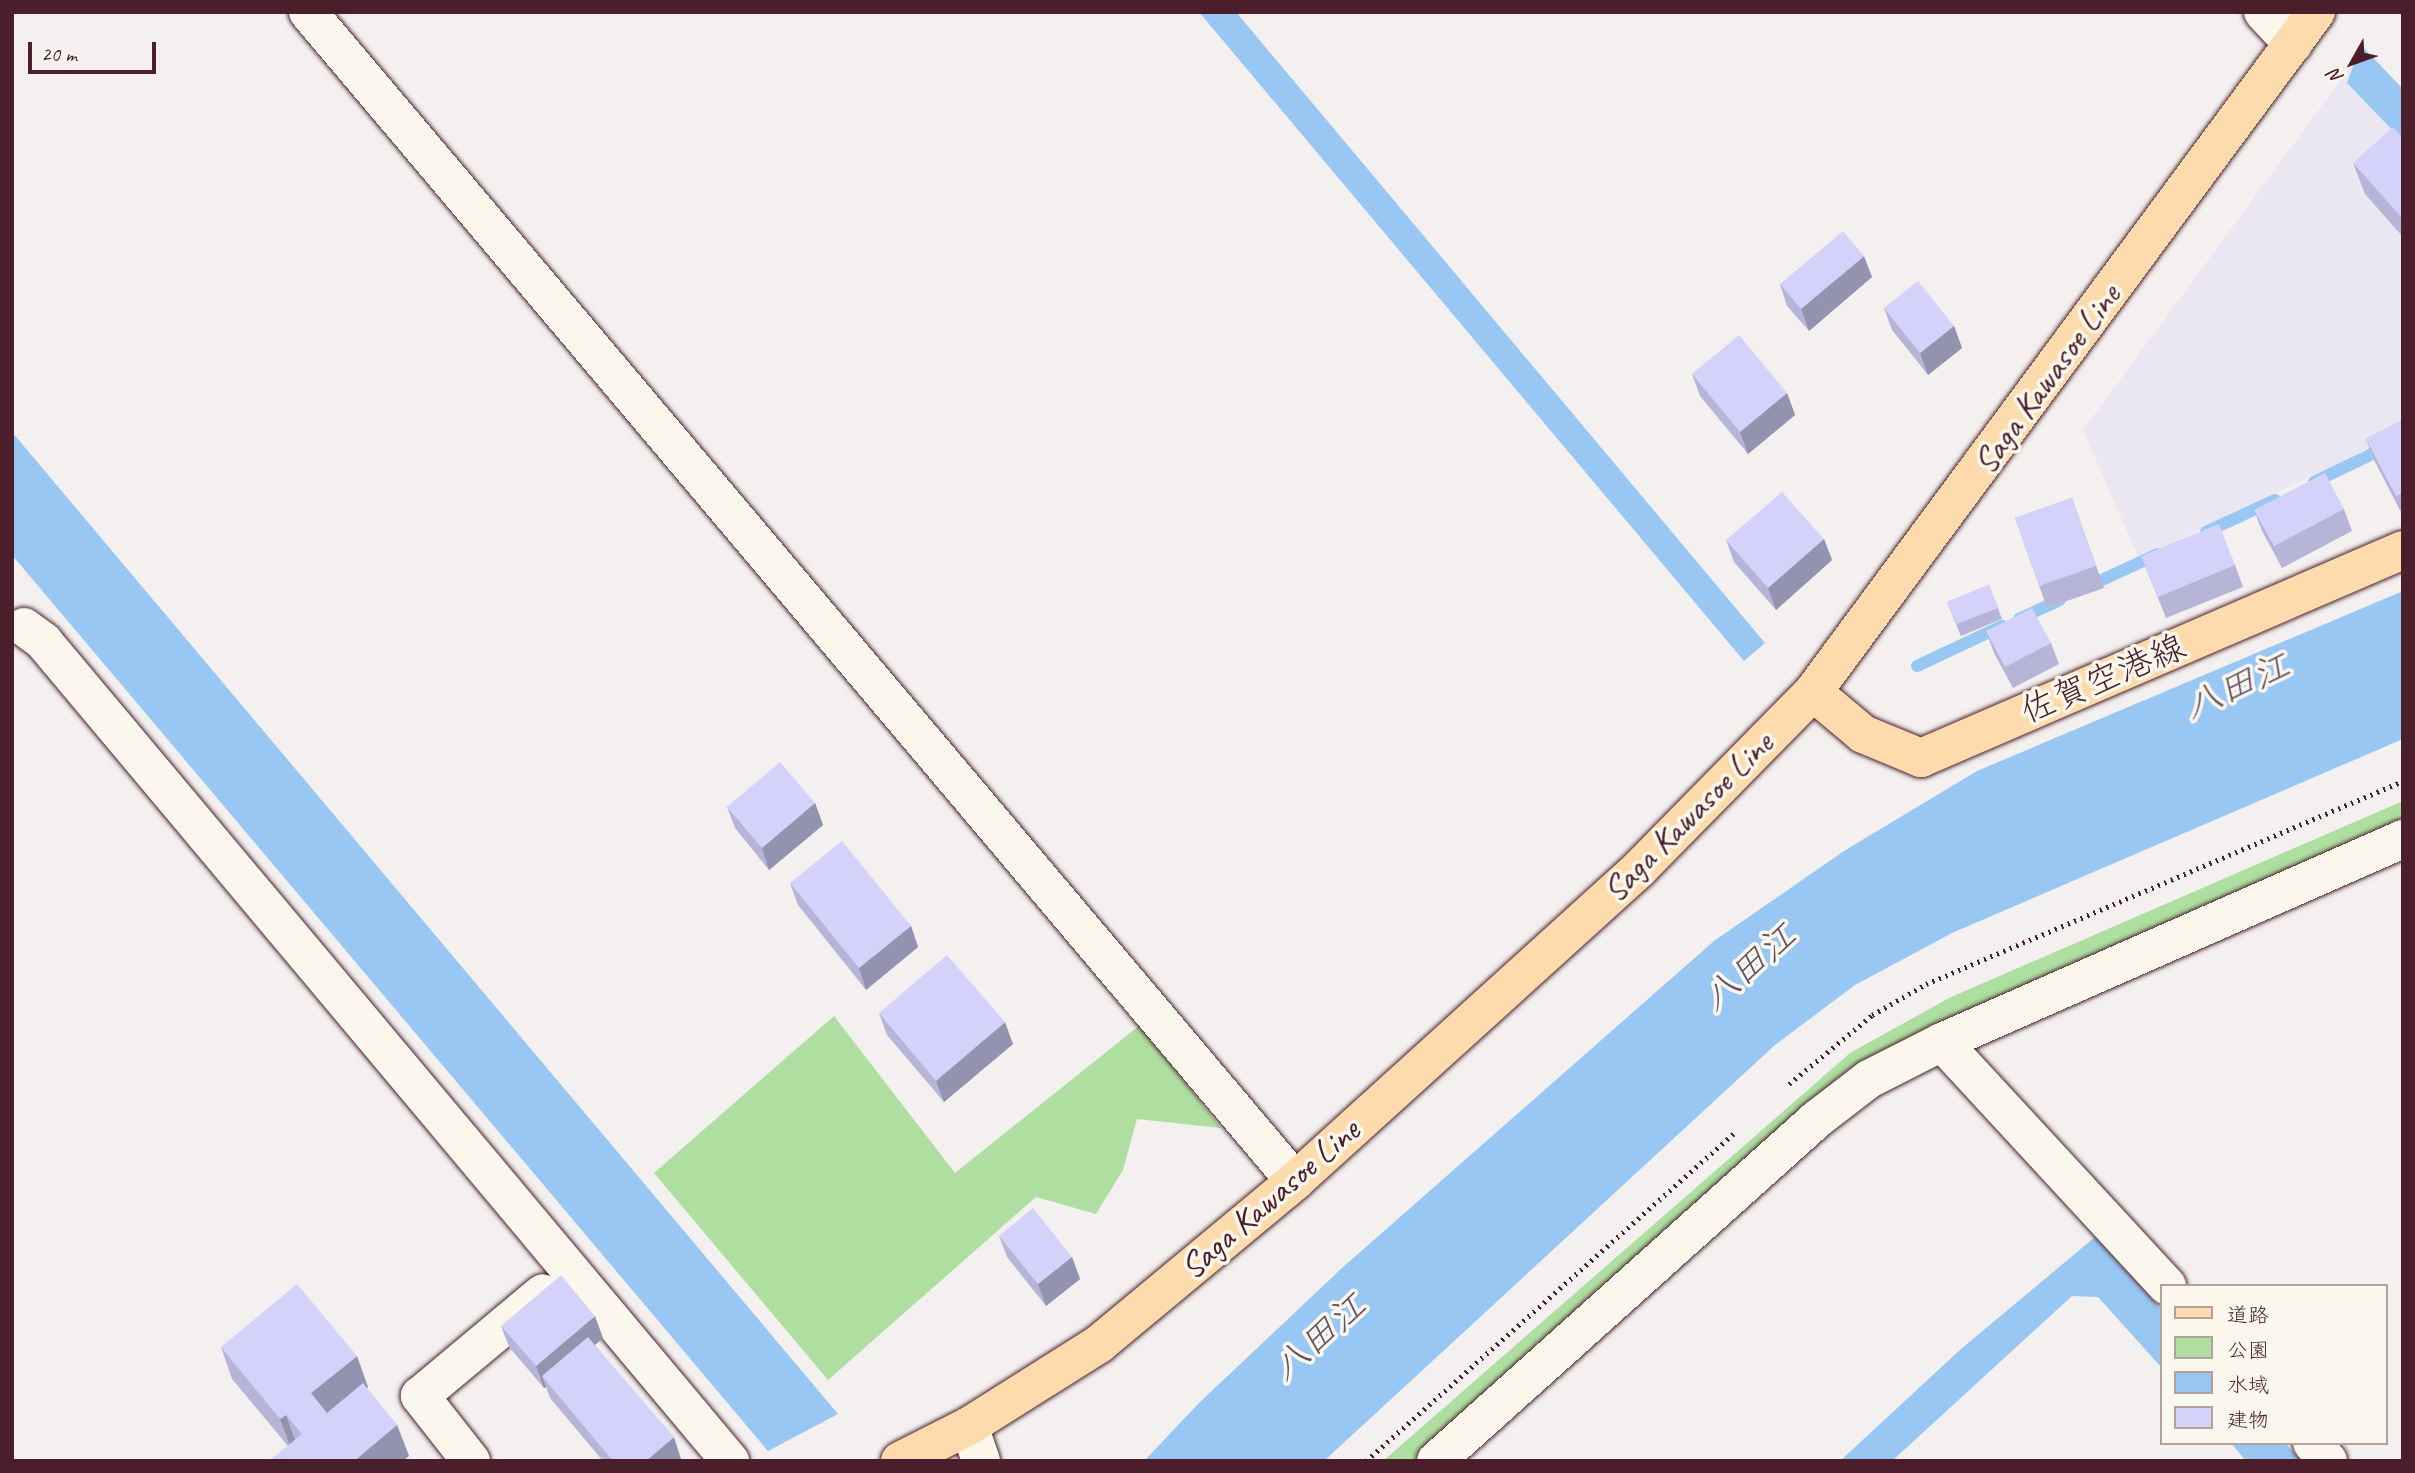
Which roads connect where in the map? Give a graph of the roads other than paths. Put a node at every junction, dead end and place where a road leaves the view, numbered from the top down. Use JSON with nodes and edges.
{"nodes":[{"id":1,"x":308,"y":12,"type":"edge"},
{"id":2,"x":2263,"y":12,"type":"edge"},
{"id":3,"x":2316,"y":12,"type":"edge"},
{"id":4,"x":2294,"y":44,"type":"junction"},
{"id":5,"x":2403,"y":550,"type":"edge"},
{"id":6,"x":16,"y":626,"type":"edge"},
{"id":7,"x":1814,"y":692,"type":"junction"},
{"id":8,"x":2403,"y":839,"type":"edge"},
{"id":9,"x":1942,"y":1042,"type":"junction"},
{"id":10,"x":1295,"y":1181,"type":"junction"},
{"id":11,"x":571,"y":1269,"type":"junction"},
{"id":12,"x":2165,"y":1284,"type":"edge"},
{"id":13,"x":975,"y":1443,"type":"edge"},
{"id":14,"x":2314,"y":1445,"type":"edge"},
{"id":15,"x":471,"y":1461,"type":"edge"},
{"id":16,"x":730,"y":1461,"type":"edge"},
{"id":17,"x":900,"y":1461,"type":"edge"},
{"id":18,"x":1436,"y":1461,"type":"edge"},
{"id":19,"x":2329,"y":1461,"type":"edge"}],
"edges":[{"from":1,"to":10,"type":"street"},
{"from":2,"to":4,"type":"street"},
{"from":3,"to":4,"type":"main road","name":"Saga Kawasoe Line"},
{"from":4,"to":7,"type":"main road","name":"Saga Kawasoe Line"},
{"from":5,"to":7,"type":"main road","name":"佐賀空港線"},
{"from":6,"to":11,"type":"street"},
{"from":7,"to":10,"type":"main road","name":"Saga Kawasoe Line"},
{"from":8,"to":9,"type":"street"},
{"from":9,"to":12,"type":"street"},
{"from":9,"to":18,"type":"street"},
{"from":10,"to":13,"type":"main road","name":"Saga Kawasoe Line"},
{"from":11,"to":15,"type":"street"},
{"from":11,"to":16,"type":"street"},
{"from":13,"to":17,"type":"main road","name":"Saga Kawasoe Line"},
{"from":14,"to":19,"type":"street"}]}
